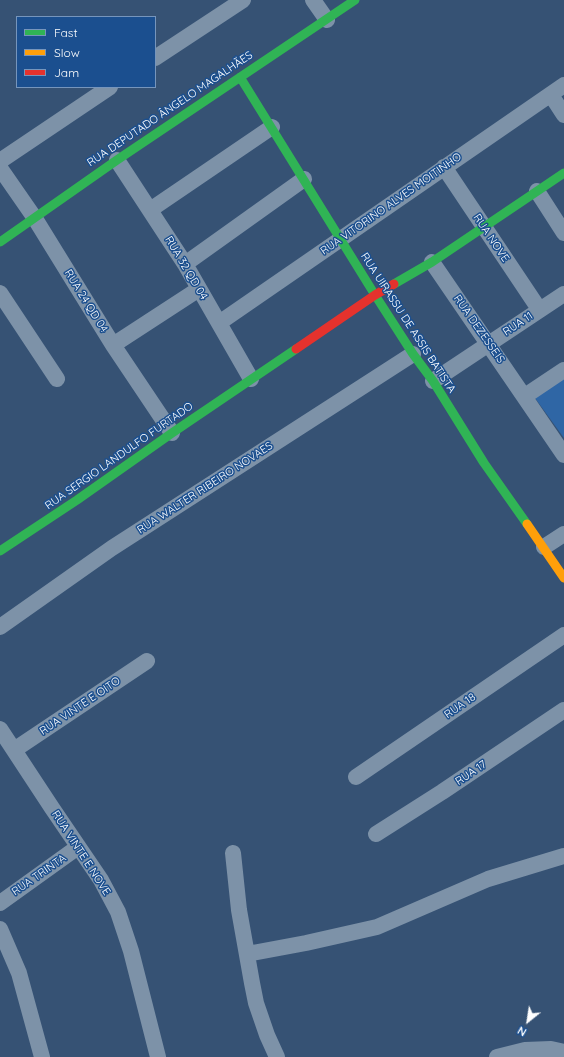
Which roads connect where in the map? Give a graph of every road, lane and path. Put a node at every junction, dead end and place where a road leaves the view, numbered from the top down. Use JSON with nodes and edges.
{"nodes":[{"id":1,"x":313,"y":0,"type":"edge"},
{"id":2,"x":355,"y":0,"type":"edge"},
{"id":3,"x":242,"y":1,"type":"edge"},
{"id":4,"x":326,"y":20,"type":"junction"},
{"id":5,"x":156,"y":57,"type":"edge"},
{"id":6,"x":240,"y":76,"type":"junction"},
{"id":7,"x":564,"y":86,"type":"edge"},
{"id":8,"x":109,"y":88,"type":"edge"},
{"id":9,"x":551,"y":94,"type":"junction"},
{"id":10,"x":564,"y":115,"type":"edge"},
{"id":11,"x":272,"y":127,"type":"junction"},
{"id":12,"x":117,"y":160,"type":"junction"},
{"id":13,"x":0,"y":161,"type":"edge"},
{"id":14,"x":444,"y":167,"type":"junction"},
{"id":15,"x":0,"y":168,"type":"edge"},
{"id":16,"x":564,"y":173,"type":"edge"},
{"id":17,"x":304,"y":179,"type":"junction"},
{"id":18,"x":537,"y":191,"type":"junction"},
{"id":19,"x":150,"y":210,"type":"junction"},
{"id":20,"x":34,"y":217,"type":"junction"},
{"id":21,"x":484,"y":228,"type":"junction"},
{"id":22,"x":564,"y":233,"type":"edge"},
{"id":23,"x":340,"y":240,"type":"junction"},
{"id":24,"x":0,"y":242,"type":"edge"},
{"id":25,"x":432,"y":262,"type":"junction"},
{"id":26,"x":185,"y":264,"type":"junction"},
{"id":27,"x":199,"y":289,"type":"junction"},
{"id":28,"x":0,"y":293,"type":"edge"},
{"id":29,"x":564,"y":294,"type":"edge"},
{"id":30,"x":375,"y":295,"type":"junction"},
{"id":31,"x":539,"y":309,"type":"junction"},
{"id":32,"x":219,"y":323,"type":"junction"},
{"id":33,"x":113,"y":344,"type":"junction"},
{"id":34,"x":489,"y":344,"type":"junction"},
{"id":35,"x":413,"y":354,"type":"junction"},
{"id":36,"x":564,"y":370,"type":"edge"},
{"id":37,"x":57,"y":379,"type":"dead end"},
{"id":38,"x":251,"y":379,"type":"junction"},
{"id":39,"x":433,"y":381,"type":"junction"},
{"id":40,"x":525,"y":396,"type":"junction"},
{"id":41,"x":172,"y":433,"type":"junction"},
{"id":42,"x":564,"y":453,"type":"edge"},
{"id":43,"x":564,"y":534,"type":"edge"},
{"id":44,"x":544,"y":547,"type":"junction"},
{"id":45,"x":0,"y":551,"type":"edge"},
{"id":46,"x":564,"y":578,"type":"edge"},
{"id":47,"x":0,"y":627,"type":"edge"},
{"id":48,"x":564,"y":635,"type":"edge"},
{"id":49,"x":147,"y":662,"type":"dead end"},
{"id":50,"x":564,"y":710,"type":"edge"},
{"id":51,"x":0,"y":728,"type":"edge"},
{"id":52,"x":14,"y":750,"type":"junction"},
{"id":53,"x":356,"y":777,"type":"dead end"},
{"id":54,"x":376,"y":834,"type":"dead end"},
{"id":55,"x":78,"y":847,"type":"junction"},
{"id":56,"x":233,"y":853,"type":"dead end"},
{"id":57,"x":564,"y":856,"type":"edge"},
{"id":58,"x":0,"y":903,"type":"edge"},
{"id":59,"x":0,"y":929,"type":"edge"},
{"id":60,"x":247,"y":954,"type":"junction"},
{"id":61,"x":564,"y":1052,"type":"edge"},
{"id":62,"x":42,"y":1057,"type":"edge"},
{"id":63,"x":158,"y":1057,"type":"edge"},
{"id":64,"x":277,"y":1057,"type":"edge"},
{"id":65,"x":497,"y":1057,"type":"edge"}],
"edges":[{"from":1,"to":4,"type":"street"},
{"from":2,"to":4,"type":"street","name":"RUA DEPUTADO ÂNGELO MAGALHÃES"},
{"from":3,"to":5,"type":"street"},
{"from":4,"to":6,"type":"street","name":"RUA DEPUTADO ÂNGELO MAGALHÃES"},
{"from":6,"to":11,"type":"street","name":"RUA UIRASSU DE ASSIS BATISTA"},
{"from":6,"to":12,"type":"street","name":"RUA DEPUTADO ÂNGELO MAGALHÃES"},
{"from":7,"to":9,"type":"street","name":"RUA VITORINO ALVES MOITINHO"},
{"from":8,"to":13,"type":"street"},
{"from":9,"to":10,"type":"street"},
{"from":9,"to":14,"type":"street","name":"RUA VITORINO ALVES MOITINHO"},
{"from":11,"to":17,"type":"street","name":"RUA UIRASSU DE ASSIS BATISTA"},
{"from":11,"to":19,"type":"street"},
{"from":12,"to":19,"type":"street","name":"RUA 32 QD 04"},
{"from":12,"to":20,"type":"street","name":"RUA DEPUTADO ÂNGELO MAGALHÃES"},
{"from":14,"to":21,"type":"street","name":"RUA NOVE"},
{"from":14,"to":23,"type":"street","name":"RUA VITORINO ALVES MOITINHO"},
{"from":15,"to":20,"type":"street","name":"RUA 24 QD 04"},
{"from":16,"to":18,"type":"street","name":"RUA SERGIO LANDULFO FURTADO"},
{"from":17,"to":23,"type":"street","name":"RUA UIRASSU DE ASSIS BATISTA"},
{"from":17,"to":26,"type":"street"},
{"from":18,"to":21,"type":"street","name":"RUA SERGIO LANDULFO FURTADO"},
{"from":18,"to":22,"type":"street"},
{"from":19,"to":26,"type":"street","name":"RUA 32 QD 04"},
{"from":20,"to":24,"type":"street","name":"RUA DEPUTADO ÂNGELO MAGALHÃES"},
{"from":20,"to":33,"type":"street","name":"RUA 24 QD 04"},
{"from":21,"to":25,"type":"street","name":"RUA SERGIO LANDULFO FURTADO"},
{"from":21,"to":31,"type":"street","name":"RUA NOVE"},
{"from":23,"to":30,"type":"street","name":"RUA UIRASSU DE ASSIS BATISTA"},
{"from":23,"to":32,"type":"street","name":"RUA VITORINO ALVES MOITINHO"},
{"from":25,"to":30,"type":"street","name":"RUA SERGIO LANDULFO FURTADO"},
{"from":25,"to":34,"type":"street","name":"RUA DEZESSEIS"},
{"from":26,"to":27,"type":"street","name":"RUA 32 QD 04"},
{"from":27,"to":32,"type":"street","name":"RUA 32 QD 04"},
{"from":27,"to":33,"type":"street"},
{"from":28,"to":37,"type":"street"},
{"from":29,"to":31,"type":"street","name":"RUA 11"},
{"from":30,"to":35,"type":"street","name":"RUA UIRASSU DE ASSIS BATISTA"},
{"from":30,"to":38,"type":"street","name":"RUA SERGIO LANDULFO FURTADO"},
{"from":31,"to":34,"type":"street","name":"RUA 11"},
{"from":32,"to":38,"type":"street","name":"RUA 32 QD 04"},
{"from":33,"to":41,"type":"street","name":"RUA 24 QD 04"},
{"from":34,"to":39,"type":"street","name":"RUA 11"},
{"from":34,"to":40,"type":"street","name":"RUA DEZESSEIS"},
{"from":35,"to":39,"type":"street","name":"RUA UIRASSU DE ASSIS BATISTA"},
{"from":35,"to":47,"type":"street","name":"RUA WALTER RIBEIRO NOVAES"},
{"from":36,"to":40,"type":"street"},
{"from":38,"to":41,"type":"street","name":"RUA SERGIO LANDULFO FURTADO"},
{"from":39,"to":44,"type":"street","name":"RUA UIRASSU DE ASSIS BATISTA"},
{"from":40,"to":42,"type":"street","name":"RUA DEZESSEIS"},
{"from":41,"to":45,"type":"street","name":"RUA SERGIO LANDULFO FURTADO"},
{"from":43,"to":44,"type":"street"},
{"from":44,"to":46,"type":"street","name":"RUA UIRASSU DE ASSIS BATISTA"},
{"from":48,"to":53,"type":"street","name":"RUA 18"},
{"from":49,"to":52,"type":"street","name":"RUA VINTE E OITO"},
{"from":50,"to":54,"type":"street","name":"RUA 17"},
{"from":51,"to":52,"type":"street","name":"RUA VINTE E NOVE"},
{"from":52,"to":55,"type":"street","name":"RUA VINTE E NOVE"},
{"from":55,"to":58,"type":"street","name":"RUA TRINTA"},
{"from":55,"to":63,"type":"street","name":"RUA VINTE E NOVE"},
{"from":56,"to":60,"type":"street"},
{"from":57,"to":60,"type":"street"},
{"from":59,"to":62,"type":"street"},
{"from":60,"to":64,"type":"street"},
{"from":61,"to":65,"type":"street"}]}
